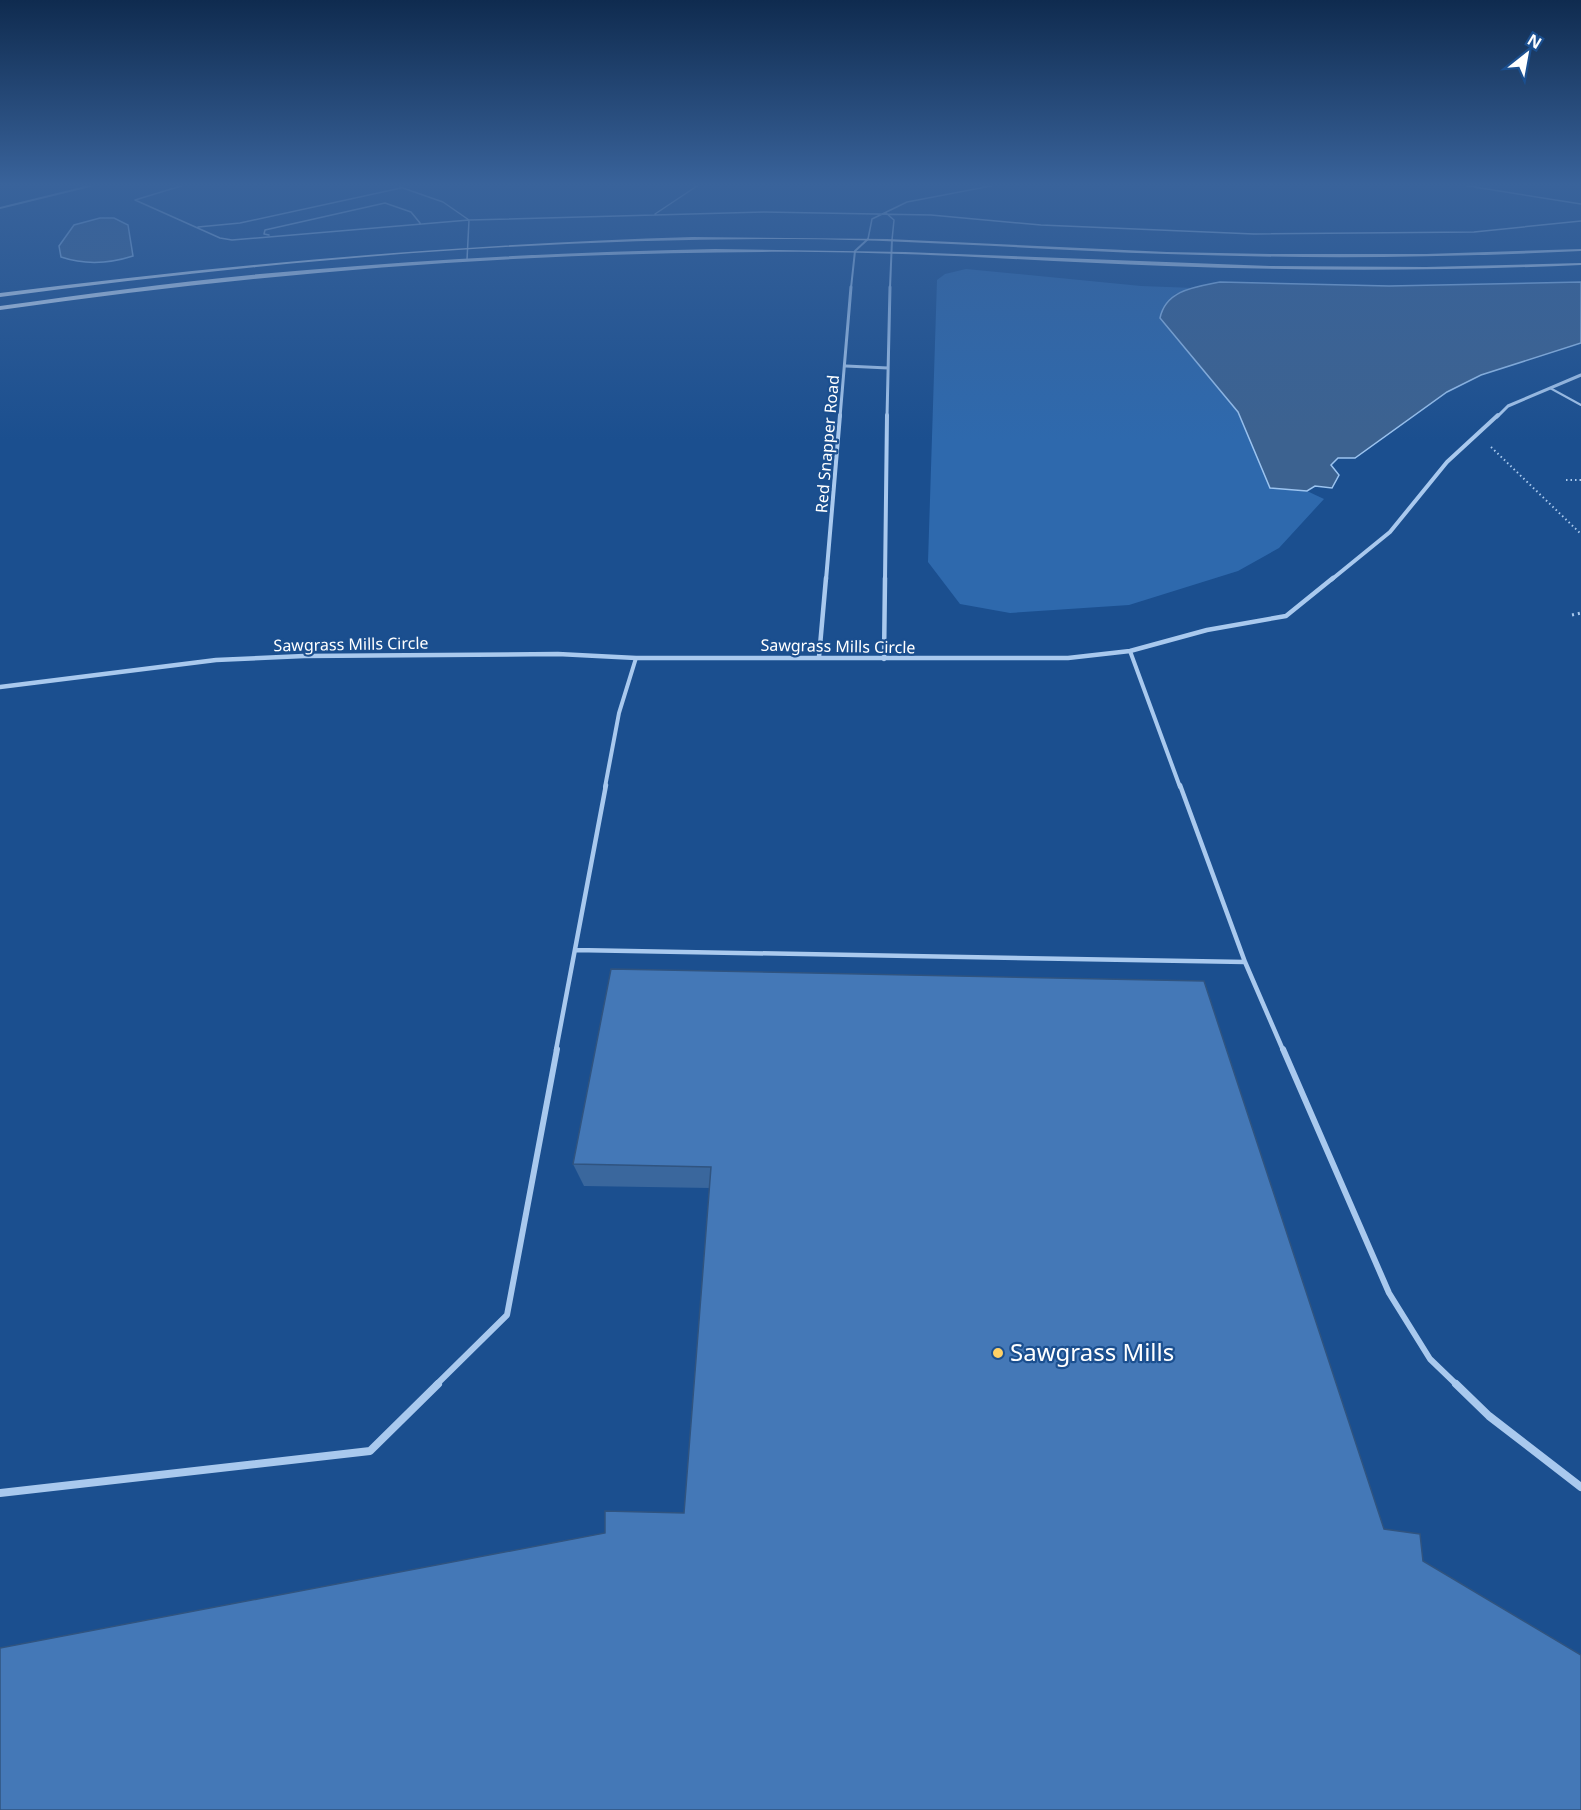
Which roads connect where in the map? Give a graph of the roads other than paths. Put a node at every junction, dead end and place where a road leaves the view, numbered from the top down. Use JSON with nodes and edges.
{"nodes":[{"id":1,"x":204,"y":270,"type":"edge"},
{"id":2,"x":330,"y":270,"type":"edge"},
{"id":3,"x":853,"y":270,"type":"edge"},
{"id":4,"x":890,"y":270,"type":"edge"},
{"id":5,"x":0,"y":295,"type":"edge"},
{"id":6,"x":0,"y":308,"type":"edge"},
{"id":7,"x":846,"y":366,"type":"junction"},
{"id":8,"x":888,"y":368,"type":"junction"},
{"id":9,"x":1581,"y":375,"type":"edge"},
{"id":10,"x":1550,"y":388,"type":"junction"},
{"id":11,"x":1581,"y":405,"type":"edge"},
{"id":12,"x":1130,"y":651,"type":"junction"},
{"id":13,"x":819,"y":657,"type":"junction"},
{"id":14,"x":636,"y":658,"type":"junction"},
{"id":15,"x":884,"y":659,"type":"junction"},
{"id":16,"x":0,"y":687,"type":"edge"},
{"id":17,"x":575,"y":950,"type":"junction"},
{"id":18,"x":1245,"y":962,"type":"junction"},
{"id":19,"x":1581,"y":1487,"type":"edge"},
{"id":20,"x":0,"y":1493,"type":"edge"}],
"edges":[{"from":1,"to":5,"type":"main road"},
{"from":2,"to":6,"type":"main road"},
{"from":3,"to":7,"type":"street","name":"Red Snapper Road"},
{"from":4,"to":8,"type":"street"},
{"from":7,"to":8,"type":"street"},
{"from":7,"to":13,"type":"street","name":"Red Snapper Road"},
{"from":8,"to":15,"type":"street"},
{"from":9,"to":10,"type":"street","name":"Sawgrass Mills Circle"},
{"from":10,"to":11,"type":"lane"},
{"from":10,"to":12,"type":"street","name":"Sawgrass Mills Circle"},
{"from":12,"to":15,"type":"street","name":"Sawgrass Mills Circle"},
{"from":12,"to":18,"type":"lane"},
{"from":13,"to":14,"type":"street","name":"Sawgrass Mills Circle"},
{"from":13,"to":15,"type":"street","name":"Sawgrass Mills Circle"},
{"from":14,"to":16,"type":"street","name":"Sawgrass Mills Circle"},
{"from":14,"to":17,"type":"lane"},
{"from":17,"to":18,"type":"lane"},
{"from":17,"to":20,"type":"lane"},
{"from":18,"to":19,"type":"lane"}]}
